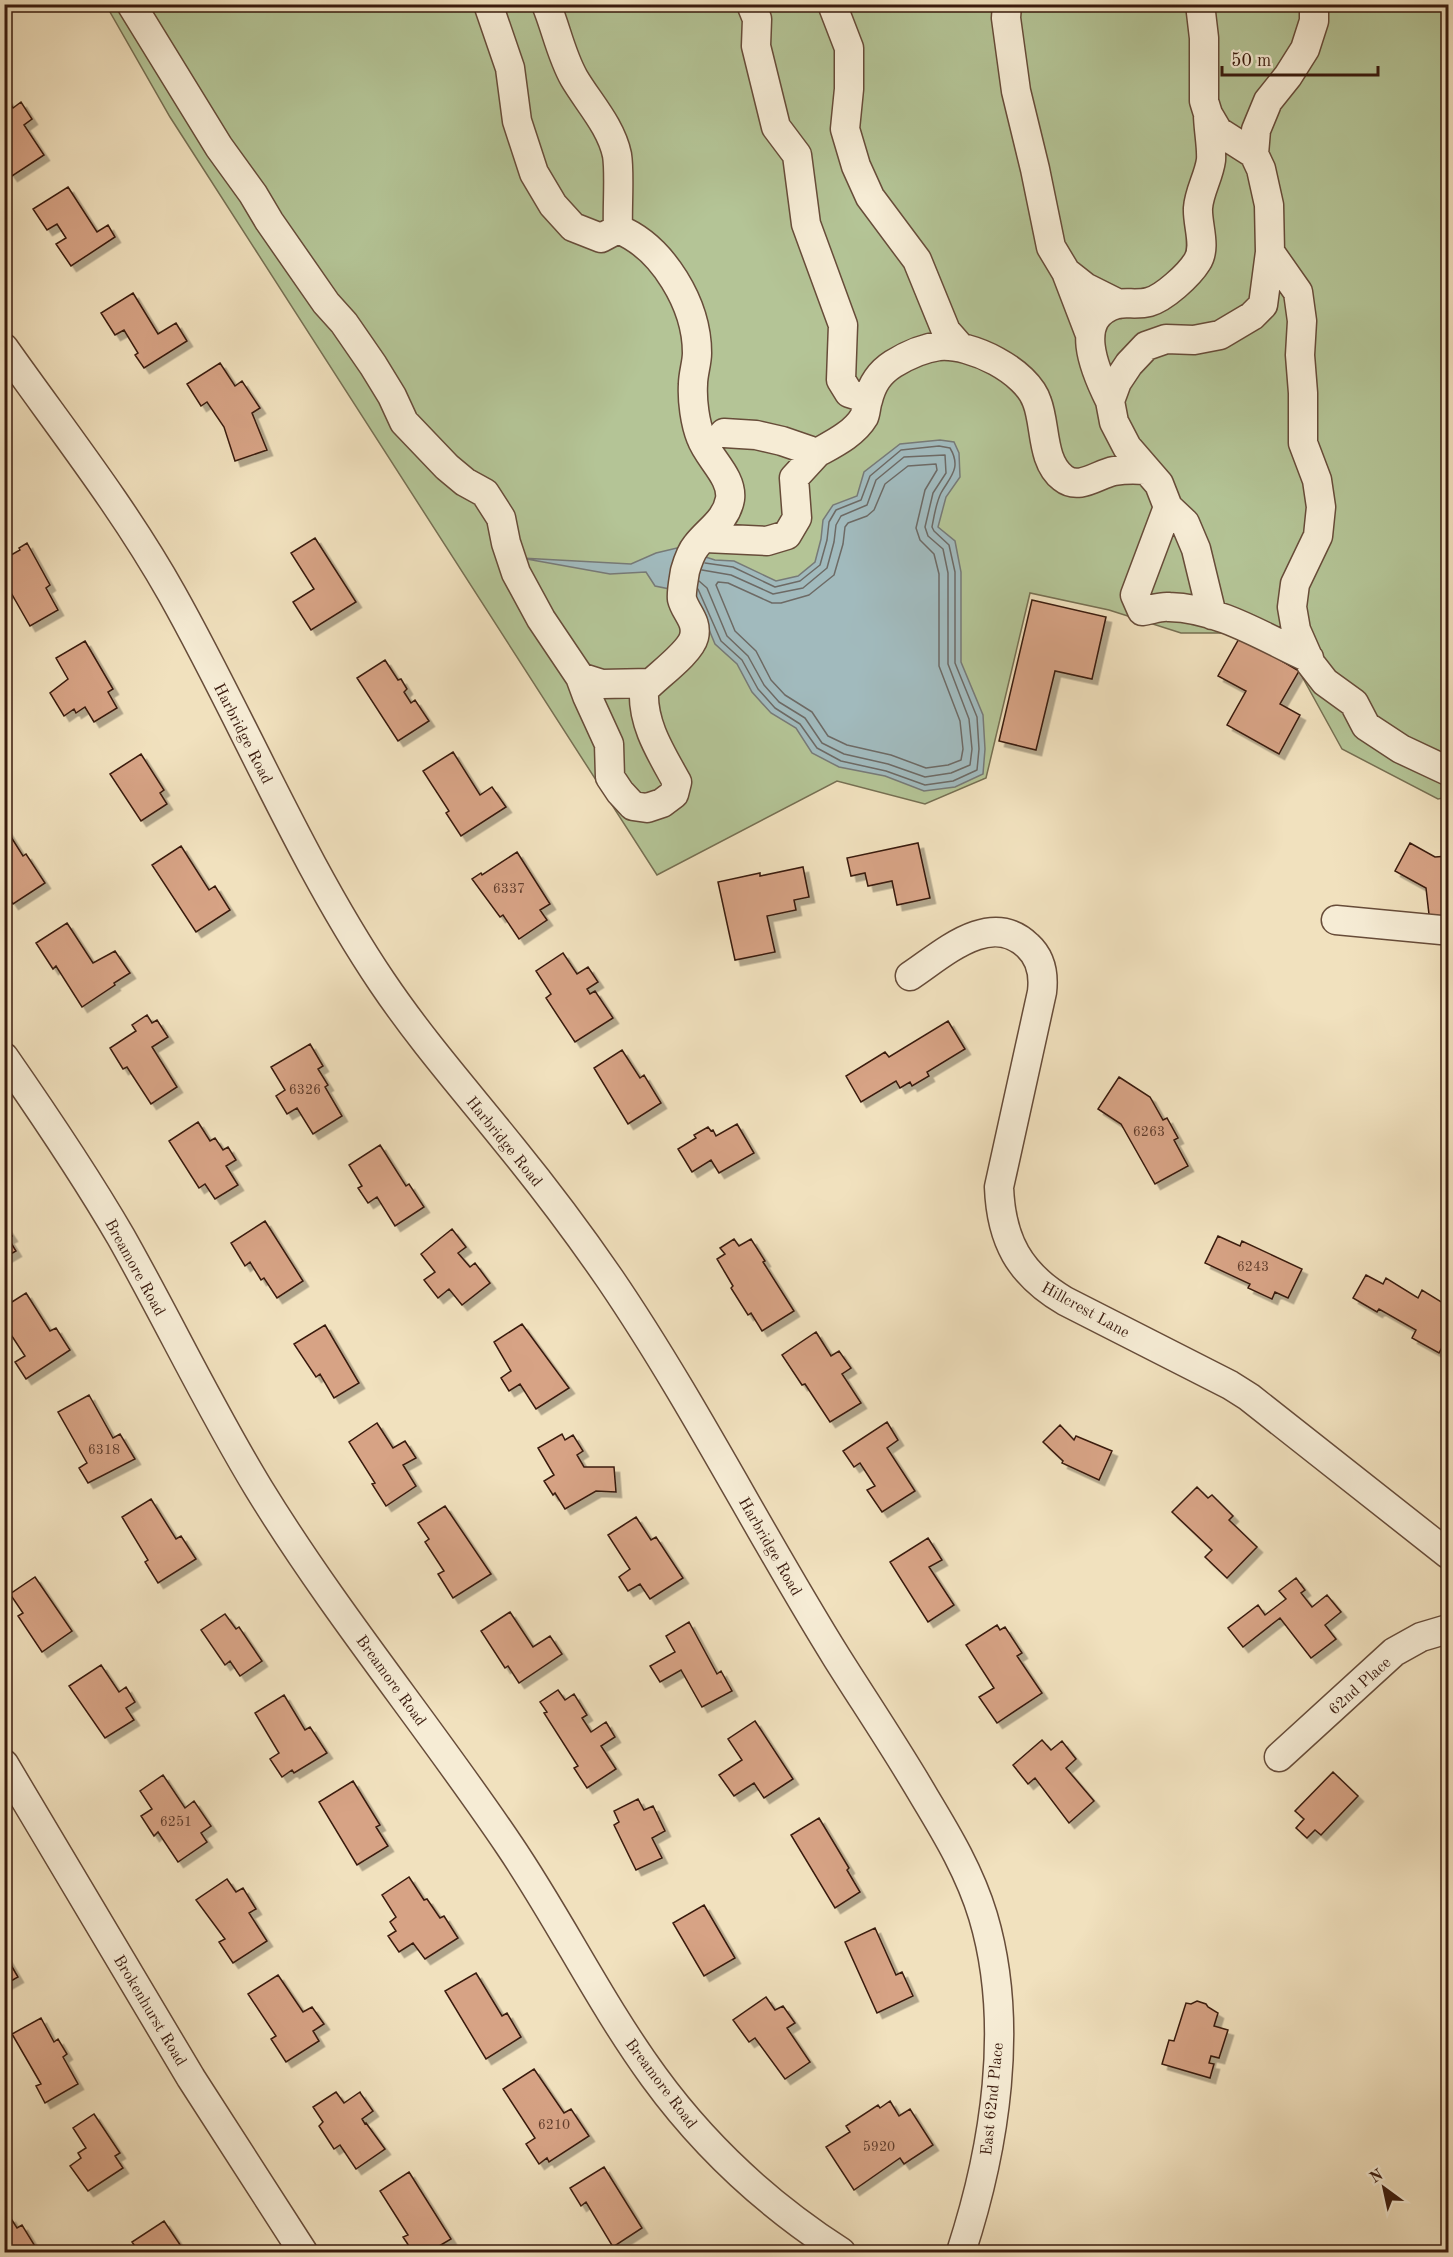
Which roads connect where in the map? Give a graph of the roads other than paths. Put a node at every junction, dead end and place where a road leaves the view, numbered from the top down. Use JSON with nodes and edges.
{"nodes":[{"id":1,"x":131,"y":4,"type":"edge"},
{"id":2,"x":488,"y":4,"type":"edge"},
{"id":3,"x":546,"y":4,"type":"edge"},
{"id":4,"x":751,"y":4,"type":"edge"},
{"id":5,"x":832,"y":4,"type":"edge"},
{"id":6,"x":1007,"y":4,"type":"edge"},
{"id":7,"x":1200,"y":4,"type":"edge"},
{"id":8,"x":1314,"y":4,"type":"edge"},
{"id":9,"x":1208,"y":114,"type":"junction"},
{"id":10,"x":1254,"y":154,"type":"junction"},
{"id":11,"x":618,"y":229,"type":"junction"},
{"id":12,"x":1270,"y":252,"type":"junction"},
{"id":13,"x":1065,"y":272,"type":"junction"},
{"id":14,"x":1119,"y":304,"type":"junction"},
{"id":15,"x":1089,"y":332,"type":"junction"},
{"id":16,"x":960,"y":347,"type":"junction"},
{"id":17,"x":4,"y":348,"type":"edge"},
{"id":18,"x":868,"y":399,"type":"junction"},
{"id":19,"x":1110,"y":401,"type":"junction"},
{"id":20,"x":716,"y":442,"type":"junction"},
{"id":21,"x":817,"y":453,"type":"junction"},
{"id":22,"x":1146,"y":470,"type":"junction"},
{"id":23,"x":1168,"y":507,"type":"junction"},
{"id":24,"x":700,"y":543,"type":"junction"},
{"id":25,"x":1212,"y":615,"type":"junction"},
{"id":26,"x":1308,"y":658,"type":"junction"},
{"id":27,"x":580,"y":677,"type":"junction"},
{"id":28,"x":651,"y":683,"type":"junction"},
{"id":29,"x":1449,"y":771,"type":"edge"},
{"id":30,"x":1336,"y":920,"type":"dead end"},
{"id":31,"x":1441,"y":930,"type":"dead end"},
{"id":32,"x":910,"y":976,"type":"dead end"},
{"id":33,"x":4,"y":1057,"type":"edge"},
{"id":34,"x":1449,"y":1554,"type":"edge"},
{"id":35,"x":1449,"y":1629,"type":"edge"},
{"id":36,"x":1279,"y":1757,"type":"dead end"},
{"id":37,"x":4,"y":1764,"type":"edge"},
{"id":38,"x":989,"y":1942,"type":"joint"},
{"id":39,"x":303,"y":2253,"type":"edge"},
{"id":40,"x":841,"y":2253,"type":"edge"},
{"id":41,"x":961,"y":2253,"type":"edge"}],
"edges":[{"from":1,"to":27,"type":"street"},
{"from":2,"to":11,"type":"street"},
{"from":3,"to":11,"type":"street"},
{"from":4,"to":18,"type":"street"},
{"from":5,"to":16,"type":"street"},
{"from":6,"to":13,"type":"street"},
{"from":7,"to":9,"type":"street"},
{"from":8,"to":10,"type":"street"},
{"from":9,"to":10,"type":"street"},
{"from":9,"to":14,"type":"street"},
{"from":10,"to":12,"type":"street"},
{"from":11,"to":20,"type":"street"},
{"from":12,"to":19,"type":"street"},
{"from":12,"to":26,"type":"street"},
{"from":13,"to":14,"type":"street"},
{"from":13,"to":15,"type":"street"},
{"from":14,"to":15,"type":"street"},
{"from":15,"to":19,"type":"street"},
{"from":16,"to":18,"type":"street"},
{"from":16,"to":22,"type":"street"},
{"from":17,"to":38,"type":"street","name":"Harbridge Road"},
{"from":18,"to":21,"type":"street"},
{"from":19,"to":22,"type":"street"},
{"from":20,"to":21,"type":"street"},
{"from":20,"to":24,"type":"street"},
{"from":21,"to":24,"type":"street"},
{"from":22,"to":23,"type":"street"},
{"from":23,"to":25,"type":"street"},
{"from":23,"to":25,"type":"street"},
{"from":24,"to":28,"type":"street"},
{"from":25,"to":26,"type":"street"},
{"from":26,"to":29,"type":"street"},
{"from":27,"to":28,"type":"street"},
{"from":27,"to":28,"type":"street"},
{"from":30,"to":31,"type":"street"},
{"from":32,"to":34,"type":"street","name":"Hillcrest Lane"},
{"from":33,"to":40,"type":"street","name":"Breamore Road"},
{"from":35,"to":36,"type":"street","name":"62nd Place"},
{"from":37,"to":39,"type":"street","name":"Brokenhurst Road"},
{"from":38,"to":41,"type":"street","name":"East 62nd Place"}]}
